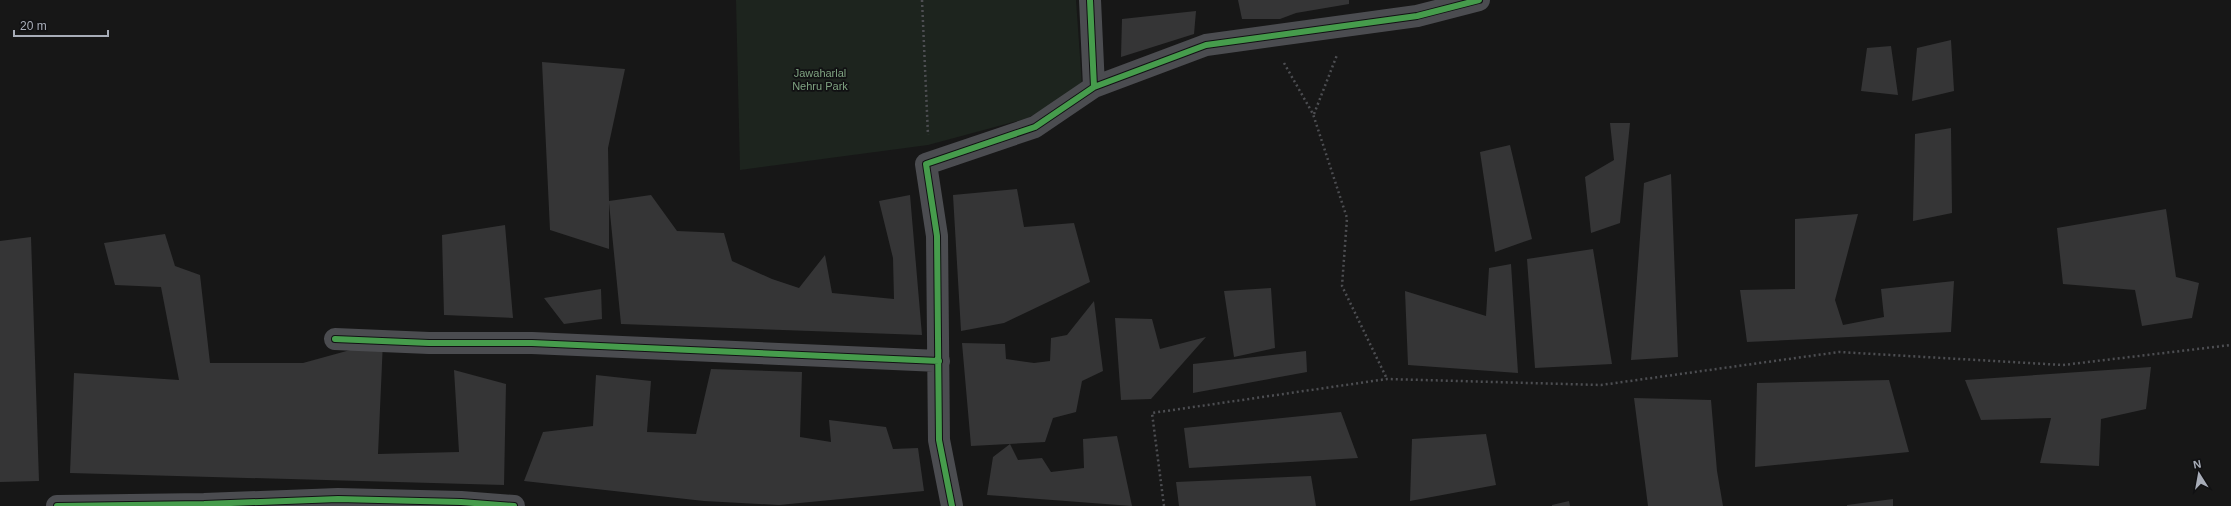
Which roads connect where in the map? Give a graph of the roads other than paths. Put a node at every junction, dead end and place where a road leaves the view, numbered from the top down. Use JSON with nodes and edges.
{"nodes":[{"id":1,"x":1090,"y":0,"type":"edge"},
{"id":2,"x":1479,"y":0,"type":"edge"},
{"id":3,"x":1094,"y":87,"type":"junction"},
{"id":4,"x":335,"y":339,"type":"dead end"},
{"id":5,"x":939,"y":361,"type":"junction"},
{"id":6,"x":57,"y":506,"type":"edge"},
{"id":7,"x":514,"y":506,"type":"edge"},
{"id":8,"x":952,"y":506,"type":"edge"}],
"edges":[{"from":1,"to":3,"type":"street"},
{"from":2,"to":3,"type":"street"},
{"from":3,"to":5,"type":"street"},
{"from":4,"to":5,"type":"street"},
{"from":5,"to":8,"type":"street"},
{"from":6,"to":7,"type":"street"}]}
